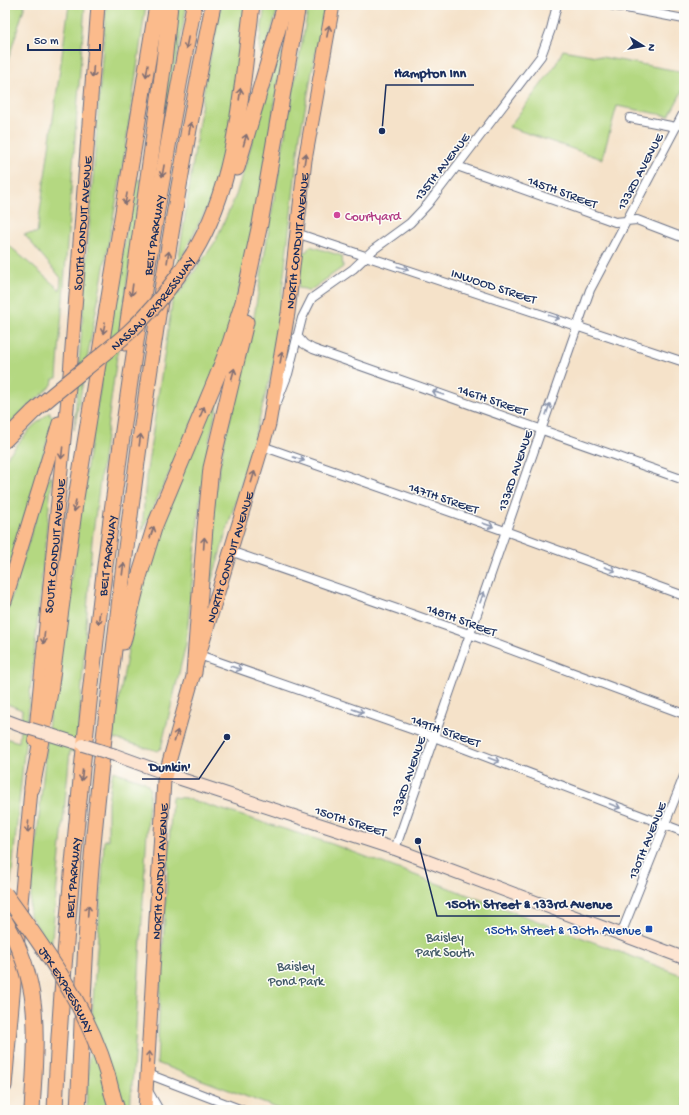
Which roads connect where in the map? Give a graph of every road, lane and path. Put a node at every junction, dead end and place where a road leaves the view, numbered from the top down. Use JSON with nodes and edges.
{"nodes":[{"id":1,"x":98,"y":5,"type":"edge"},
{"id":2,"x":157,"y":5,"type":"edge"},
{"id":3,"x":170,"y":5,"type":"edge"},
{"id":4,"x":194,"y":5,"type":"edge"},
{"id":5,"x":213,"y":5,"type":"edge"},
{"id":6,"x":252,"y":5,"type":"edge"},
{"id":7,"x":285,"y":5,"type":"edge"},
{"id":8,"x":298,"y":5,"type":"edge"},
{"id":9,"x":333,"y":5,"type":"edge"},
{"id":10,"x":557,"y":5,"type":"edge"},
{"id":11,"x":610,"y":5,"type":"edge"},
{"id":12,"x":684,"y":18,"type":"edge"},
{"id":13,"x":683,"y":115,"type":"edge"},
{"id":14,"x":630,"y":118,"type":"dead end"},
{"id":15,"x":676,"y":127,"type":"junction"},
{"id":16,"x":457,"y":166,"type":"junction"},
{"id":17,"x":627,"y":220,"type":"junction"},
{"id":18,"x":260,"y":224,"type":"junction"},
{"id":19,"x":296,"y":233,"type":"junction"},
{"id":20,"x":684,"y":238,"type":"edge"},
{"id":21,"x":202,"y":239,"type":"junction"},
{"id":22,"x":366,"y":256,"type":"junction"},
{"id":23,"x":577,"y":325,"type":"junction"},
{"id":24,"x":297,"y":336,"type":"junction"},
{"id":25,"x":684,"y":362,"type":"edge"},
{"id":26,"x":69,"y":387,"type":"junction"},
{"id":27,"x":269,"y":424,"type":"junction"},
{"id":28,"x":541,"y":429,"type":"junction"},
{"id":29,"x":5,"y":440,"type":"edge"},
{"id":30,"x":262,"y":446,"type":"junction"},
{"id":31,"x":684,"y":480,"type":"edge"},
{"id":32,"x":110,"y":520,"type":"junction"},
{"id":33,"x":505,"y":531,"type":"junction"},
{"id":34,"x":230,"y":551,"type":"junction"},
{"id":35,"x":684,"y":596,"type":"edge"},
{"id":36,"x":5,"y":601,"type":"edge"},
{"id":37,"x":469,"y":634,"type":"junction"},
{"id":38,"x":199,"y":655,"type":"junction"},
{"id":39,"x":194,"y":673,"type":"junction"},
{"id":40,"x":684,"y":714,"type":"edge"},
{"id":41,"x":106,"y":719,"type":"junction"},
{"id":42,"x":5,"y":720,"type":"edge"},
{"id":43,"x":434,"y":737,"type":"junction"},
{"id":44,"x":166,"y":773,"type":"junction"},
{"id":45,"x":684,"y":776,"type":"edge"},
{"id":46,"x":32,"y":788,"type":"junction"},
{"id":47,"x":665,"y":824,"type":"junction"},
{"id":48,"x":684,"y":832,"type":"edge"},
{"id":49,"x":395,"y":849,"type":"junction"},
{"id":50,"x":5,"y":894,"type":"edge"},
{"id":51,"x":5,"y":921,"type":"edge"},
{"id":52,"x":621,"y":934,"type":"junction"},
{"id":53,"x":684,"y":958,"type":"edge"},
{"id":54,"x":148,"y":1074,"type":"junction"},
{"id":55,"x":5,"y":1086,"type":"edge"},
{"id":56,"x":147,"y":1088,"type":"junction"},
{"id":57,"x":112,"y":1093,"type":"junction"},
{"id":58,"x":32,"y":1110,"type":"edge"},
{"id":59,"x":55,"y":1110,"type":"edge"},
{"id":60,"x":78,"y":1110,"type":"edge"},
{"id":61,"x":114,"y":1110,"type":"edge"},
{"id":62,"x":118,"y":1110,"type":"edge"},
{"id":63,"x":145,"y":1110,"type":"edge"},
{"id":64,"x":159,"y":1110,"type":"edge"},
{"id":65,"x":242,"y":1110,"type":"edge"}],
"edges":[{"from":1,"to":26,"type":"main road","name":"SOUTH CONDUIT AVENUE","one_way":true},
{"from":2,"to":46,"type":"highway","one_way":true},
{"from":3,"to":32,"type":"highway","one_way":true},
{"from":4,"to":32,"type":"highway","name":"BELT PARKWAY","one_way":true},
{"from":41,"to":5,"type":"highway","name":"BELT PARKWAY","one_way":true},
{"from":21,"to":6,"type":"highway","name":"NASSAU EXPRESSWAY","one_way":true},
{"from":21,"to":7,"type":"highway","one_way":true},
{"from":8,"to":18,"type":"highway"},
{"from":19,"to":9,"type":"main road","name":"NORTH CONDUIT AVENUE","one_way":true},
{"from":10,"to":16,"type":"street","name":"135TH AVENUE"},
{"from":11,"to":12,"type":"street"},
{"from":13,"to":15,"type":"street","name":"133RD AVENUE"},
{"from":14,"to":15,"type":"street"},
{"from":15,"to":17,"type":"street","name":"133RD AVENUE"},
{"from":16,"to":17,"type":"street","name":"145TH STREET"},
{"from":16,"to":22,"type":"street","name":"135TH AVENUE"},
{"from":17,"to":20,"type":"street","name":"145TH STREET"},
{"from":17,"to":23,"type":"street","name":"133RD AVENUE"},
{"from":39,"to":18,"type":"highway","one_way":true},
{"from":41,"to":18,"type":"highway","one_way":true},
{"from":19,"to":22,"type":"street","name":"INWOOD STREET"},
{"from":27,"to":19,"type":"main road","name":"NORTH CONDUIT AVENUE","one_way":true},
{"from":21,"to":29,"type":"highway","name":"NASSAU EXPRESSWAY","bridge":true},
{"from":22,"to":23,"type":"street","name":"INWOOD STREET","one_way":true},
{"from":22,"to":24,"type":"street","name":"135TH AVENUE"},
{"from":23,"to":25,"type":"street","name":"INWOOD STREET"},
{"from":28,"to":23,"type":"street","name":"133RD AVENUE","one_way":true},
{"from":24,"to":27,"type":"street","name":"135TH AVENUE"},
{"from":28,"to":24,"type":"street","name":"146TH STREET","one_way":true},
{"from":26,"to":36,"type":"main road"},
{"from":26,"to":46,"type":"main road","name":"SOUTH CONDUIT AVENUE","one_way":true},
{"from":27,"to":30,"type":"main road","name":"NORTH CONDUIT AVENUE"},
{"from":28,"to":31,"type":"street","name":"146TH STREET"},
{"from":28,"to":33,"type":"street","name":"133RD AVENUE"},
{"from":30,"to":33,"type":"street","name":"147TH STREET","one_way":true},
{"from":34,"to":30,"type":"main road","name":"NORTH CONDUIT AVENUE","one_way":true},
{"from":32,"to":59,"type":"highway","name":"BELT PARKWAY","one_way":true},
{"from":33,"to":35,"type":"street","name":"147TH STREET","one_way":true},
{"from":37,"to":33,"type":"street","name":"133RD AVENUE","one_way":true},
{"from":34,"to":37,"type":"street","name":"148TH STREET"},
{"from":34,"to":38,"type":"main road","name":"NORTH CONDUIT AVENUE"},
{"from":37,"to":40,"type":"street","name":"148TH STREET"},
{"from":37,"to":43,"type":"street","name":"133RD AVENUE"},
{"from":38,"to":39,"type":"main road","name":"NORTH CONDUIT AVENUE"},
{"from":38,"to":43,"type":"street","name":"149TH STREET","one_way":true},
{"from":44,"to":39,"type":"main road","name":"NORTH CONDUIT AVENUE","one_way":true},
{"from":60,"to":41,"type":"highway","name":"BELT PARKWAY","one_way":true},
{"from":42,"to":44,"type":"main road","name":"150TH STREET","bridge":true},
{"from":43,"to":47,"type":"street","name":"149TH STREET","one_way":true},
{"from":43,"to":49,"type":"street","name":"133RD AVENUE"},
{"from":44,"to":49,"type":"main road","name":"150TH STREET"},
{"from":54,"to":44,"type":"main road","name":"NORTH CONDUIT AVENUE","one_way":true},
{"from":45,"to":47,"type":"street","name":"130TH AVENUE"},
{"from":46,"to":55,"type":"main road","name":"SOUTH CONDUIT AVENUE","one_way":true},
{"from":47,"to":48,"type":"street","name":"149TH STREET"},
{"from":47,"to":52,"type":"street","name":"130TH AVENUE"},
{"from":49,"to":52,"type":"main road","name":"150TH STREET"},
{"from":50,"to":57,"type":"highway","name":"JFK EXPRESSWAY","bridge":true},
{"from":51,"to":58,"type":"highway","name":"JFK EXPRESSWAY","bridge":true},
{"from":52,"to":53,"type":"main road","name":"150TH STREET"},
{"from":54,"to":56,"type":"main road","name":"NORTH CONDUIT AVENUE"},
{"from":54,"to":65,"type":"street"},
{"from":56,"to":63,"type":"main road","name":"NORTH CONDUIT AVENUE"},
{"from":56,"to":64,"type":"street"},
{"from":57,"to":61,"type":"highway"},
{"from":57,"to":62,"type":"highway"}]}
